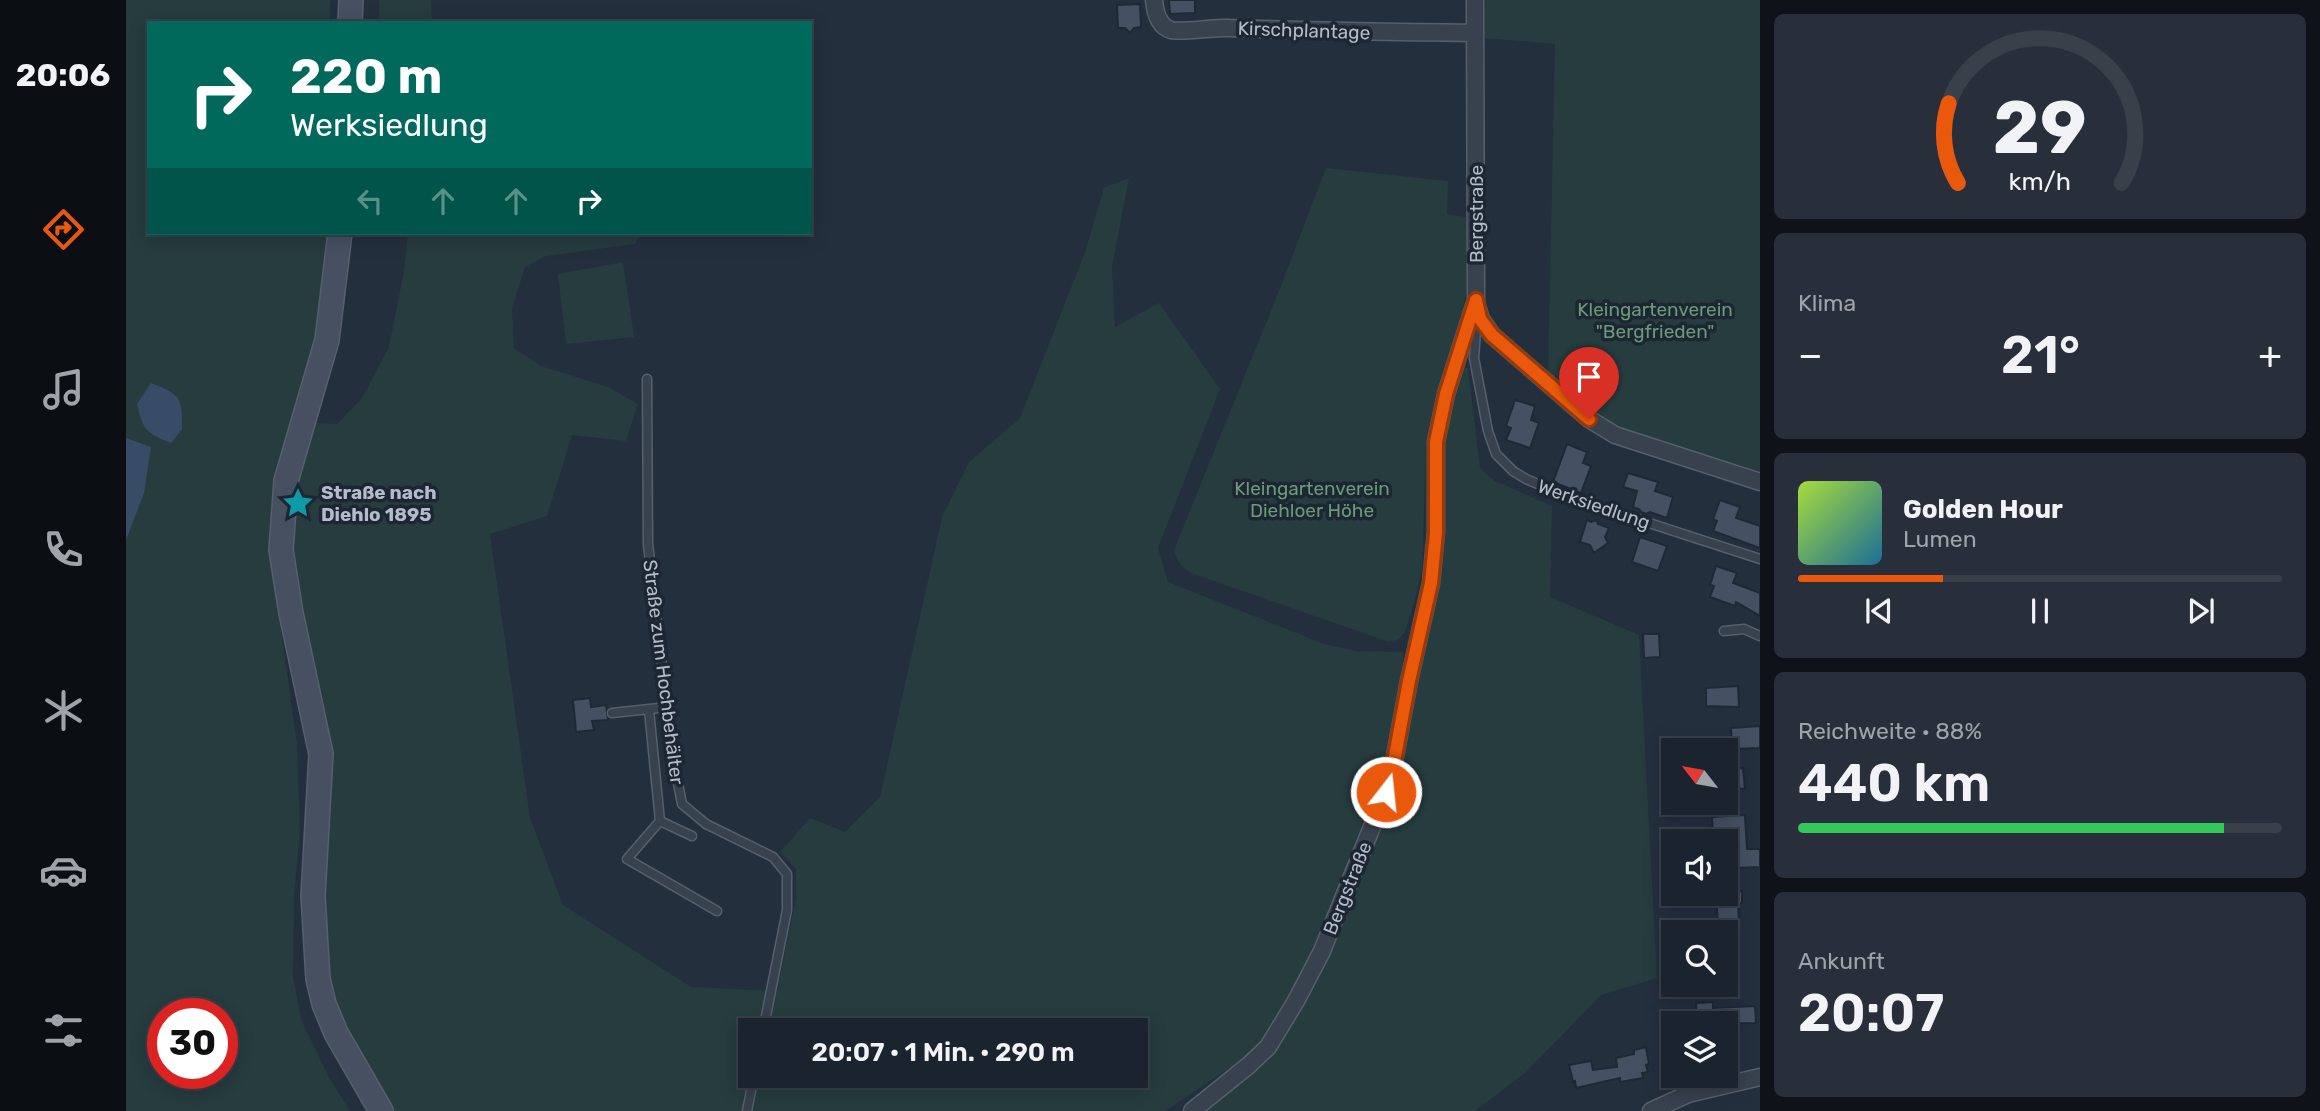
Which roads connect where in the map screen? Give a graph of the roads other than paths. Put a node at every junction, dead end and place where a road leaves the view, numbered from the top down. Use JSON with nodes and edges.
{"nodes":[{"id":1,"x":351,"y":0,"type":"edge"},
{"id":2,"x":1154,"y":0,"type":"edge"},
{"id":3,"x":1475,"y":0,"type":"edge"},
{"id":4,"x":351,"y":21,"type":"edge"},
{"id":5,"x":1475,"y":33,"type":"junction"},
{"id":6,"x":340,"y":235,"type":"edge"},
{"id":7,"x":1476,"y":305,"type":"junction"},
{"id":8,"x":647,"y":379,"type":"dead end"},
{"id":9,"x":1760,"y":482,"type":"edge"},
{"id":10,"x":1760,"y":559,"type":"edge"},
{"id":11,"x":1724,"y":631,"type":"dead end"},
{"id":12,"x":1760,"y":636,"type":"edge"},
{"id":13,"x":668,"y":707,"type":"junction"},
{"id":14,"x":649,"y":710,"type":"junction"},
{"id":15,"x":612,"y":713,"type":"dead end"},
{"id":16,"x":660,"y":821,"type":"junction"},
{"id":17,"x":692,"y":836,"type":"dead end"},
{"id":18,"x":717,"y":911,"type":"dead end"},
{"id":19,"x":766,"y":1018,"type":"edge"},
{"id":20,"x":1760,"y":1077,"type":"edge"},
{"id":21,"x":752,"y":1088,"type":"edge"},
{"id":22,"x":381,"y":1111,"type":"edge"},
{"id":23,"x":747,"y":1111,"type":"edge"},
{"id":24,"x":1192,"y":1111,"type":"edge"},
{"id":25,"x":1651,"y":1111,"type":"edge"}],
"edges":[{"from":1,"to":4,"type":"main road"},
{"from":2,"to":5,"type":"street","name":"Kirschplantage"},
{"from":3,"to":5,"type":"street","name":"Bergstraße"},
{"from":5,"to":7,"type":"street","name":"Bergstraße"},
{"from":6,"to":22,"type":"main road"},
{"from":7,"to":9,"type":"street"},
{"from":7,"to":10,"type":"lane","name":"Werksiedlung"},
{"from":7,"to":24,"type":"street","name":"Bergstraße"},
{"from":8,"to":13,"type":"lane","name":"Straße zum Hochbehälter"},
{"from":11,"to":12,"type":"lane"},
{"from":13,"to":14,"type":"lane"},
{"from":13,"to":19,"type":"lane","name":"Straße zum Hochbehälter"},
{"from":14,"to":15,"type":"lane"},
{"from":14,"to":16,"type":"lane"},
{"from":16,"to":17,"type":"lane"},
{"from":16,"to":18,"type":"lane"},
{"from":20,"to":25,"type":"street"},
{"from":21,"to":23,"type":"lane"}]}
